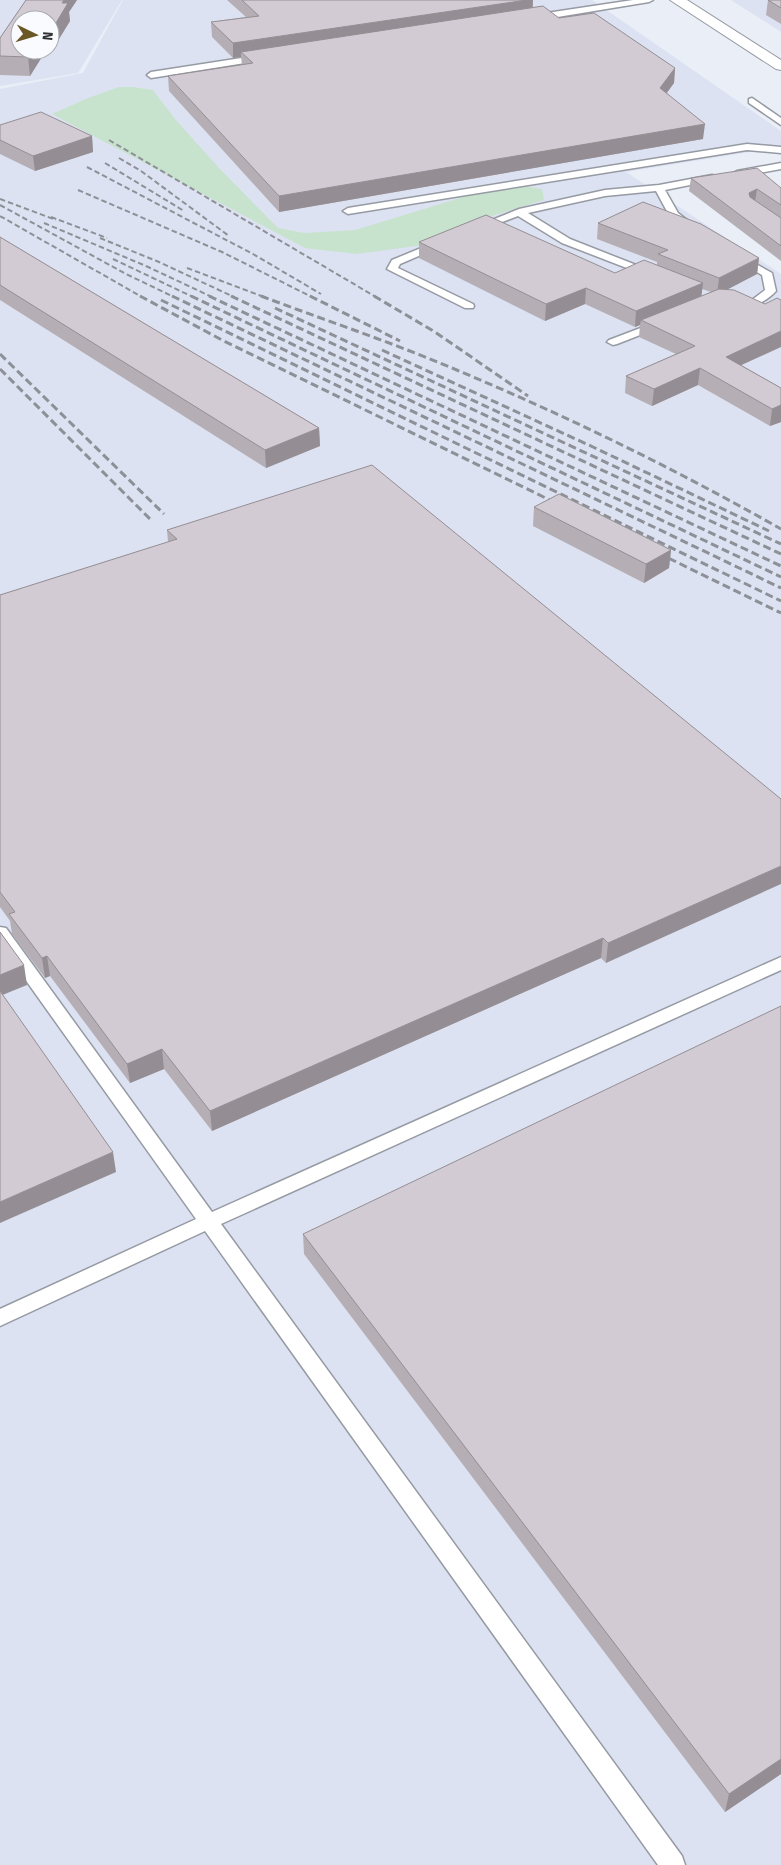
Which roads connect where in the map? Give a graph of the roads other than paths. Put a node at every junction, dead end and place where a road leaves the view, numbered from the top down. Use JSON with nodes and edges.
{"nodes":[{"id":1,"x":649,"y":0,"type":"edge"},
{"id":2,"x":677,"y":0,"type":"edge"},
{"id":3,"x":522,"y":19,"type":"edge"},
{"id":4,"x":268,"y":57,"type":"edge"},
{"id":5,"x":781,"y":66,"type":"edge"},
{"id":6,"x":151,"y":75,"type":"dead end"},
{"id":7,"x":752,"y":101,"type":"dead end"},
{"id":8,"x":781,"y":122,"type":"edge"},
{"id":9,"x":781,"y":150,"type":"edge"},
{"id":10,"x":781,"y":166,"type":"edge"},
{"id":11,"x":659,"y":188,"type":"junction"},
{"id":12,"x":348,"y":211,"type":"dead end"},
{"id":13,"x":519,"y":212,"type":"junction"},
{"id":14,"x":697,"y":231,"type":"edge"},
{"id":15,"x":466,"y":232,"type":"edge"},
{"id":16,"x":449,"y":240,"type":"edge"},
{"id":17,"x":727,"y":251,"type":"edge"},
{"id":18,"x":663,"y":280,"type":"edge"},
{"id":19,"x":726,"y":301,"type":"edge"},
{"id":20,"x":469,"y":306,"type":"dead end"},
{"id":21,"x":673,"y":318,"type":"edge"},
{"id":22,"x":613,"y":342,"type":"dead end"},
{"id":23,"x":0,"y":932,"type":"edge"},
{"id":24,"x":781,"y":963,"type":"edge"},
{"id":25,"x":209,"y":1221,"type":"junction"},
{"id":26,"x":0,"y":1318,"type":"edge"},
{"id":27,"x":673,"y":1865,"type":"edge"}],
"edges":[{"from":1,"to":3,"type":"lane"},
{"from":2,"to":5,"type":"main road"},
{"from":4,"to":6,"type":"lane"},
{"from":7,"to":8,"type":"lane"},
{"from":9,"to":12,"type":"lane"},
{"from":10,"to":11,"type":"lane"},
{"from":11,"to":13,"type":"lane"},
{"from":11,"to":14,"type":"lane"},
{"from":13,"to":15,"type":"lane"},
{"from":13,"to":18,"type":"lane"},
{"from":16,"to":20,"type":"lane"},
{"from":17,"to":19,"type":"lane"},
{"from":21,"to":22,"type":"lane"},
{"from":23,"to":25,"type":"lane"},
{"from":24,"to":25,"type":"lane"},
{"from":25,"to":26,"type":"lane"},
{"from":25,"to":27,"type":"lane"}]}
